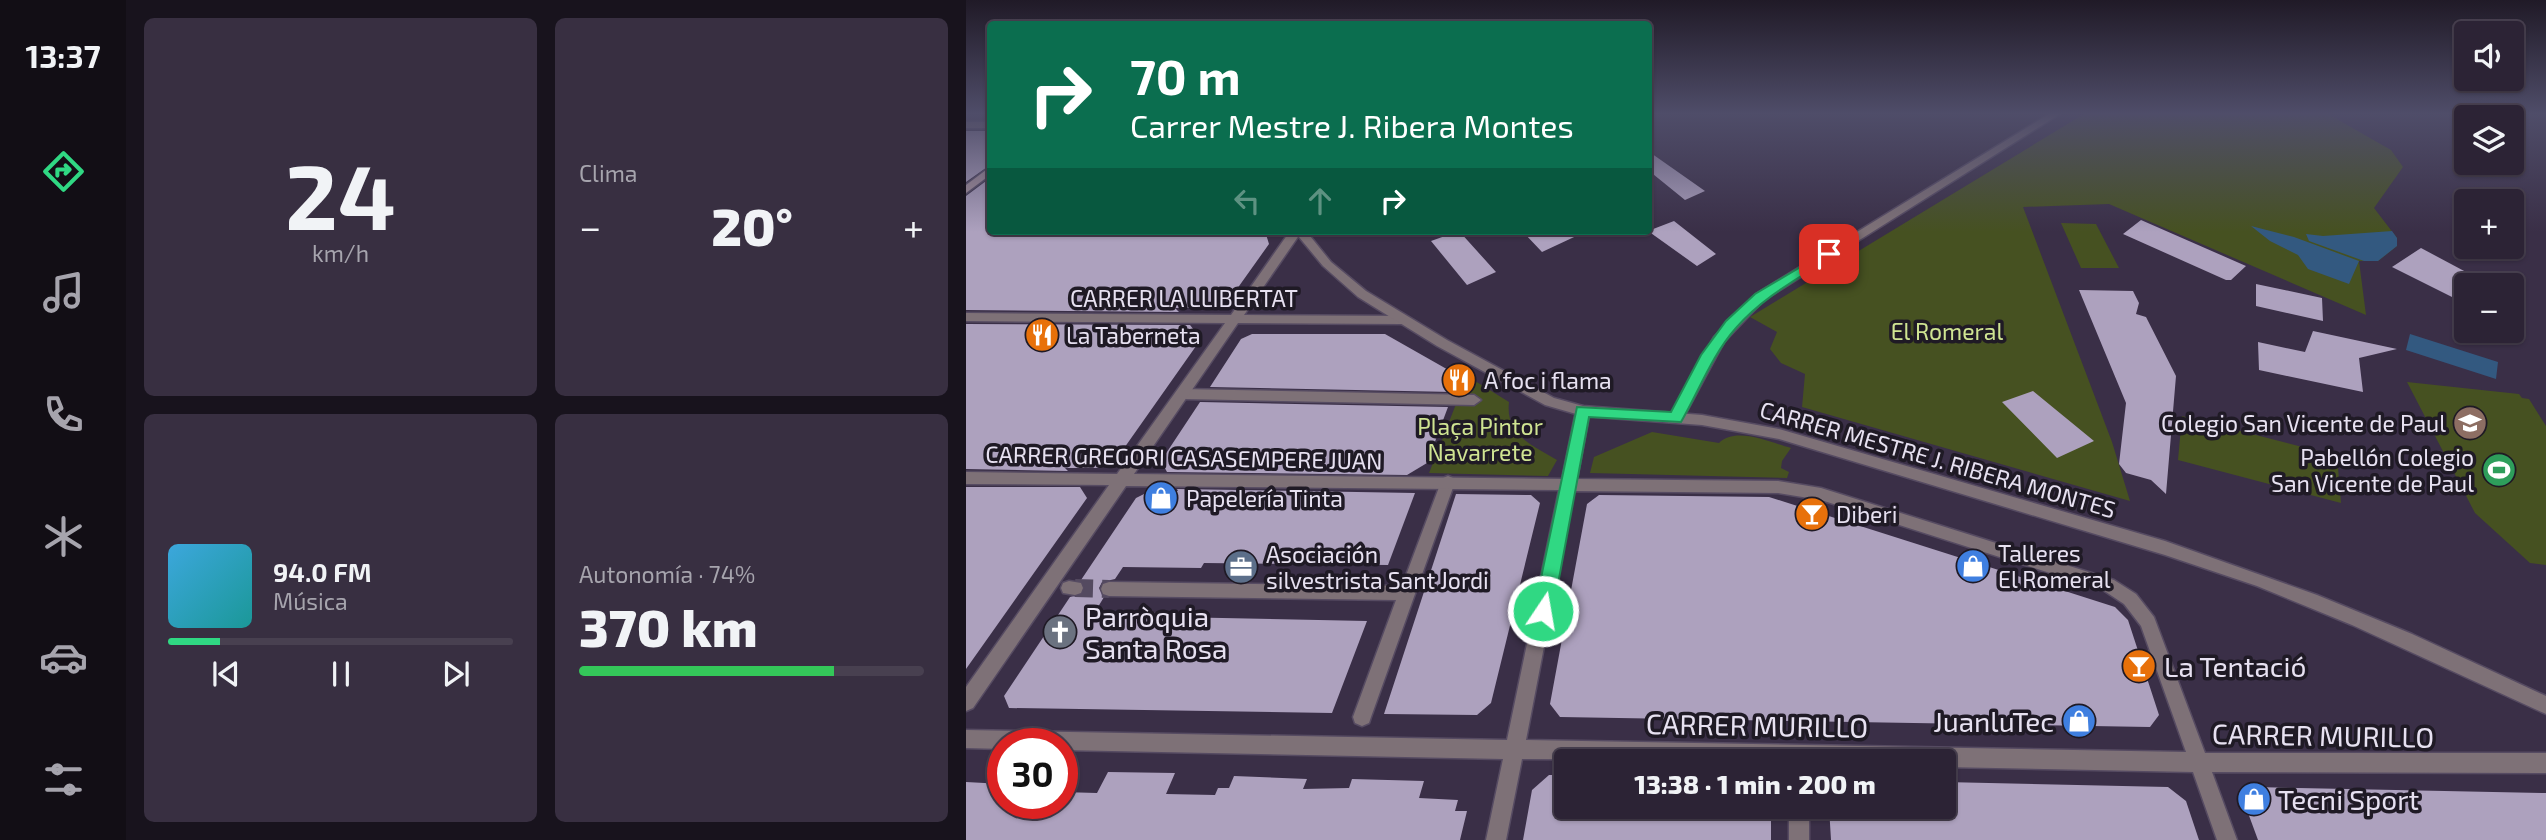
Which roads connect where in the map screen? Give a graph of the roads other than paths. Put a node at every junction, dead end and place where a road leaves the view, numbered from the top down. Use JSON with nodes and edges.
{"nodes":[{"id":1,"x":1993,"y":153,"type":"edge"},
{"id":2,"x":987,"y":172,"type":"edge"},
{"id":3,"x":966,"y":190,"type":"edge"},
{"id":4,"x":1295,"y":235,"type":"edge"},
{"id":5,"x":1302,"y":235,"type":"edge"},
{"id":6,"x":966,"y":317,"type":"edge"},
{"id":7,"x":1233,"y":320,"type":"junction"},
{"id":8,"x":1402,"y":320,"type":"junction"},
{"id":9,"x":1182,"y":394,"type":"junction"},
{"id":10,"x":1474,"y":400,"type":"dead end"},
{"id":11,"x":1583,"y":411,"type":"junction"},
{"id":12,"x":1676,"y":418,"type":"junction"},
{"id":13,"x":966,"y":478,"type":"edge"},
{"id":14,"x":1121,"y":480,"type":"junction"},
{"id":15,"x":1448,"y":482,"type":"junction"},
{"id":16,"x":1569,"y":483,"type":"junction"},
{"id":17,"x":1109,"y":589,"type":"tunnel mouth"},
{"id":18,"x":1409,"y":593,"type":"junction"},
{"id":19,"x":966,"y":702,"type":"edge"},
{"id":20,"x":2546,"y":705,"type":"edge"},
{"id":21,"x":1362,"y":718,"type":"dead end"},
{"id":22,"x":966,"y":739,"type":"edge"},
{"id":23,"x":1515,"y":749,"type":"junction"},
{"id":24,"x":1554,"y":750,"type":"edge"},
{"id":25,"x":1956,"y":759,"type":"edge"},
{"id":26,"x":2198,"y":761,"type":"junction"},
{"id":27,"x":2546,"y":763,"type":"edge"},
{"id":28,"x":1799,"y":819,"type":"edge"},
{"id":29,"x":1496,"y":840,"type":"edge"},
{"id":30,"x":1799,"y":840,"type":"edge"},
{"id":31,"x":2227,"y":840,"type":"edge"}],
"edges":[{"from":1,"to":12,"type":"street"},
{"from":2,"to":3,"type":"main road"},
{"from":4,"to":7,"type":"street"},
{"from":5,"to":8,"type":"street","name":"CARRER MESTRE J. RIBERA MONTES"},
{"from":6,"to":7,"type":"street","name":"CARRER LA LLIBERTAT"},
{"from":7,"to":8,"type":"street","name":"CARRER LA LLIBERTAT"},
{"from":7,"to":9,"type":"street"},
{"from":8,"to":11,"type":"street","name":"CARRER MESTRE J. RIBERA MONTES"},
{"from":9,"to":10,"type":"street"},
{"from":9,"to":14,"type":"street"},
{"from":11,"to":12,"type":"street","name":"CARRER MESTRE J. RIBERA MONTES"},
{"from":11,"to":16,"type":"street"},
{"from":12,"to":20,"type":"street","name":"CARRER MESTRE J. RIBERA MONTES"},
{"from":13,"to":14,"type":"street","name":"CARRER GREGORI CASASEMPERE JUAN"},
{"from":14,"to":15,"type":"street","name":"CARRER GREGORI CASASEMPERE JUAN"},
{"from":14,"to":19,"type":"street"},
{"from":15,"to":16,"type":"street","name":"CARRER GREGORI CASASEMPERE JUAN"},
{"from":15,"to":18,"type":"street"},
{"from":16,"to":23,"type":"street"},
{"from":16,"to":26,"type":"street","name":"CARRER GREGORI CASASEMPERE JUAN"},
{"from":17,"to":18,"type":"street"},
{"from":18,"to":21,"type":"street"},
{"from":22,"to":23,"type":"street","name":"CARRER MURILLO"},
{"from":23,"to":24,"type":"street","name":"CARRER MURILLO"},
{"from":23,"to":29,"type":"street"},
{"from":25,"to":26,"type":"street","name":"CARRER MURILLO"},
{"from":26,"to":27,"type":"street","name":"CARRER MURILLO"},
{"from":26,"to":31,"type":"street"},
{"from":28,"to":30,"type":"street"}]}
